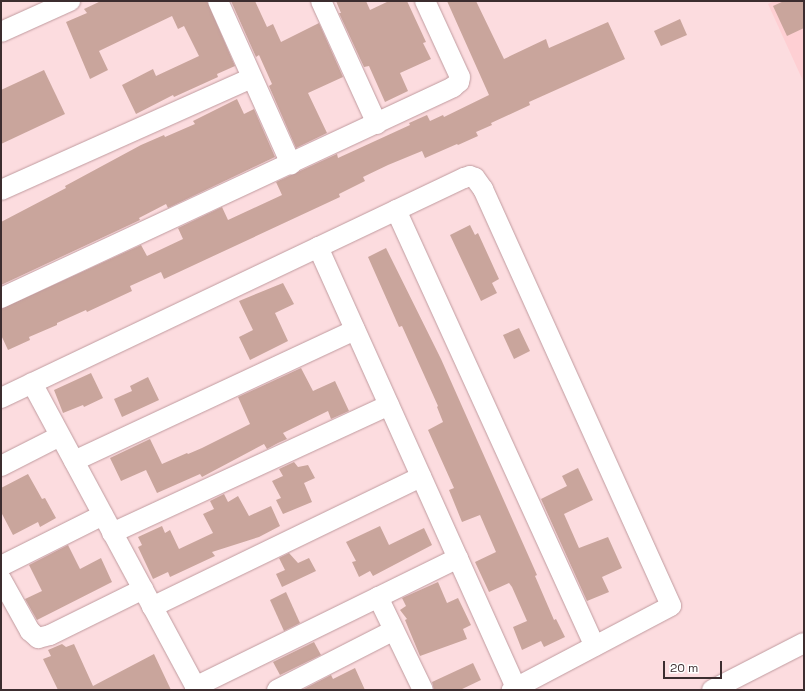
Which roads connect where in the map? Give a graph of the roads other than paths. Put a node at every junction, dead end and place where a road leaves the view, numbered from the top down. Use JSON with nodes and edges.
{"nodes":[{"id":1,"x":70,"y":1,"type":"edge"},
{"id":2,"x":218,"y":1,"type":"edge"},
{"id":3,"x":321,"y":1,"type":"edge"},
{"id":4,"x":425,"y":1,"type":"edge"},
{"id":5,"x":1,"y":32,"type":"edge"},
{"id":6,"x":251,"y":78,"type":"junction"},
{"id":7,"x":377,"y":124,"type":"junction"},
{"id":8,"x":291,"y":164,"type":"junction"},
{"id":9,"x":1,"y":190,"type":"edge"},
{"id":10,"x":396,"y":210,"type":"junction"},
{"id":11,"x":318,"y":247,"type":"junction"},
{"id":12,"x":1,"y":298,"type":"edge"},
{"id":13,"x":355,"y":330,"type":"junction"},
{"id":14,"x":32,"y":383,"type":"junction"},
{"id":15,"x":1,"y":398,"type":"edge"},
{"id":16,"x":390,"y":405,"type":"junction"},
{"id":17,"x":60,"y":436,"type":"junction"},
{"id":18,"x":74,"y":461,"type":"junction"},
{"id":19,"x":1,"y":466,"type":"edge"},
{"id":20,"x":421,"y":477,"type":"junction"},
{"id":21,"x":103,"y":515,"type":"junction"},
{"id":22,"x":112,"y":533,"type":"junction"},
{"id":23,"x":458,"y":558,"type":"junction"},
{"id":24,"x":1,"y":566,"type":"edge"},
{"id":25,"x":1,"y":578,"type":"edge"},
{"id":26,"x":378,"y":597,"type":"junction"},
{"id":27,"x":147,"y":598,"type":"junction"},
{"id":28,"x":394,"y":630,"type":"junction"},
{"id":29,"x":804,"y":643,"type":"edge"},
{"id":30,"x":595,"y":646,"type":"junction"},
{"id":31,"x":196,"y":688,"type":"edge"},
{"id":32,"x":514,"y":689,"type":"edge"},
{"id":33,"x":277,"y":690,"type":"edge"},
{"id":34,"x":423,"y":690,"type":"edge"},
{"id":35,"x":712,"y":690,"type":"edge"}],
"edges":[{"from":1,"to":5,"type":"street"},
{"from":2,"to":6,"type":"street"},
{"from":3,"to":7,"type":"street"},
{"from":4,"to":7,"type":"street"},
{"from":6,"to":8,"type":"street"},
{"from":6,"to":9,"type":"street"},
{"from":7,"to":8,"type":"street"},
{"from":8,"to":12,"type":"street"},
{"from":10,"to":11,"type":"street"},
{"from":10,"to":30,"type":"street"},
{"from":10,"to":30,"type":"street"},
{"from":11,"to":13,"type":"street"},
{"from":11,"to":14,"type":"street"},
{"from":13,"to":16,"type":"street"},
{"from":13,"to":18,"type":"street"},
{"from":14,"to":15,"type":"street"},
{"from":14,"to":17,"type":"street"},
{"from":16,"to":20,"type":"street"},
{"from":16,"to":22,"type":"street"},
{"from":17,"to":18,"type":"street"},
{"from":17,"to":19,"type":"street"},
{"from":18,"to":21,"type":"street"},
{"from":20,"to":23,"type":"street"},
{"from":20,"to":27,"type":"street"},
{"from":21,"to":22,"type":"street"},
{"from":21,"to":24,"type":"street"},
{"from":22,"to":27,"type":"street"},
{"from":23,"to":26,"type":"street"},
{"from":23,"to":32,"type":"street"},
{"from":25,"to":27,"type":"street"},
{"from":26,"to":28,"type":"street"},
{"from":26,"to":31,"type":"street"},
{"from":27,"to":31,"type":"street"},
{"from":28,"to":33,"type":"street"},
{"from":28,"to":34,"type":"street"},
{"from":29,"to":35,"type":"street"},
{"from":30,"to":32,"type":"street"}]}
